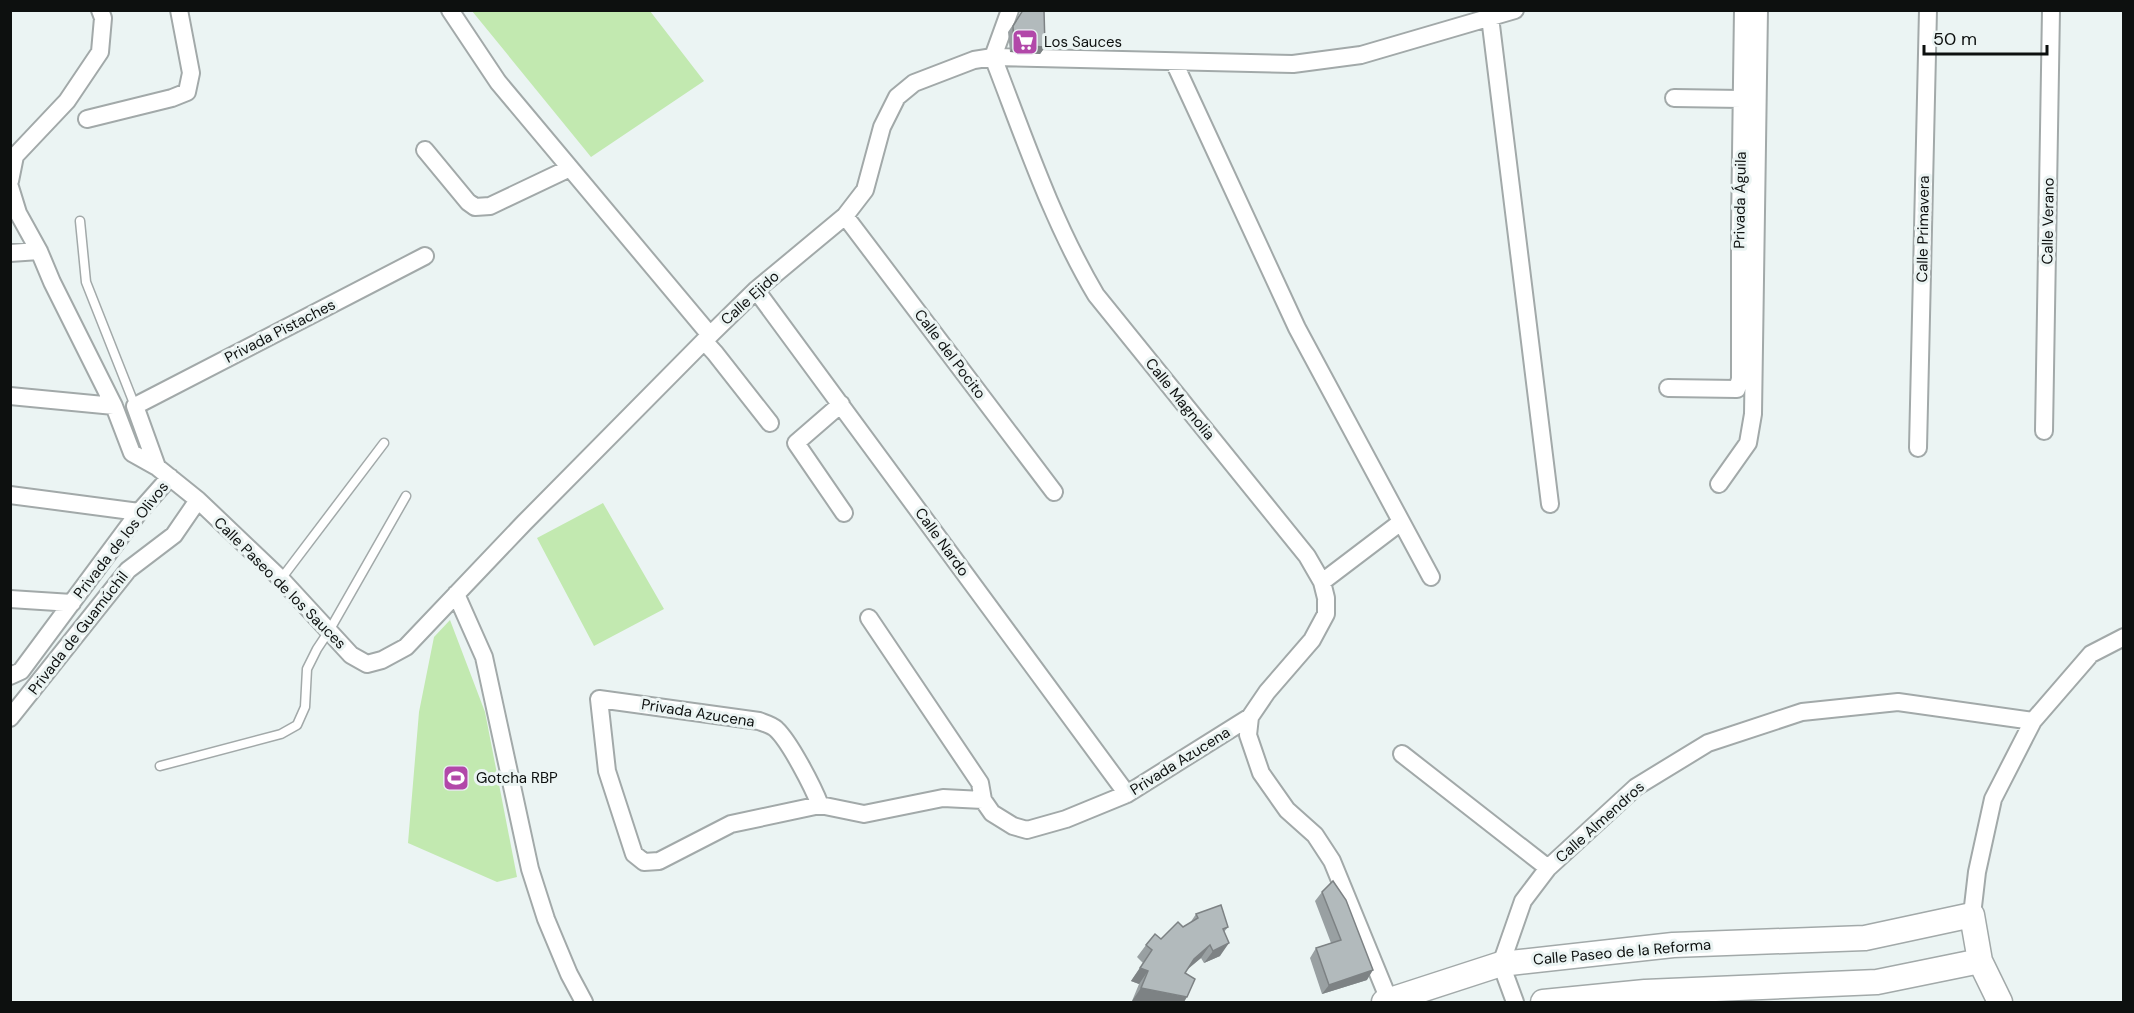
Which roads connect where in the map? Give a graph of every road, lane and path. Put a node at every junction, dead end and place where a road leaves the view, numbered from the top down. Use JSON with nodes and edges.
{"nodes":[{"id":1,"x":100,"y":10,"type":"edge"},
{"id":2,"x":179,"y":10,"type":"edge"},
{"id":3,"x":450,"y":10,"type":"edge"},
{"id":4,"x":1010,"y":10,"type":"edge"},
{"id":5,"x":1515,"y":10,"type":"edge"},
{"id":6,"x":1743,"y":10,"type":"edge"},
{"id":7,"x":1759,"y":10,"type":"edge"},
{"id":8,"x":1928,"y":10,"type":"edge"},
{"id":9,"x":2051,"y":10,"type":"edge"},
{"id":10,"x":1490,"y":17,"type":"junction"},
{"id":11,"x":993,"y":57,"type":"junction"},
{"id":12,"x":1174,"y":62,"type":"junction"},
{"id":13,"x":1674,"y":98,"type":"dead end"},
{"id":14,"x":1742,"y":99,"type":"junction"},
{"id":15,"x":87,"y":119,"type":"dead end"},
{"id":16,"x":426,"y":150,"type":"dead end"},
{"id":17,"x":570,"y":168,"type":"junction"},
{"id":18,"x":10,"y":182,"type":"edge"},
{"id":19,"x":10,"y":187,"type":"edge"},
{"id":20,"x":845,"y":216,"type":"junction"},
{"id":21,"x":80,"y":220,"type":"dead end"},
{"id":22,"x":39,"y":251,"type":"junction"},
{"id":23,"x":10,"y":253,"type":"edge"},
{"id":24,"x":425,"y":256,"type":"dead end"},
{"id":25,"x":756,"y":290,"type":"junction"},
{"id":26,"x":707,"y":338,"type":"junction"},
{"id":27,"x":1668,"y":388,"type":"dead end"},
{"id":28,"x":10,"y":396,"type":"edge"},
{"id":29,"x":841,"y":404,"type":"junction"},
{"id":30,"x":114,"y":406,"type":"junction"},
{"id":31,"x":135,"y":406,"type":"junction"},
{"id":32,"x":770,"y":423,"type":"dead end"},
{"id":33,"x":2044,"y":431,"type":"dead end"},
{"id":34,"x":384,"y":443,"type":"dead end"},
{"id":35,"x":1918,"y":448,"type":"dead end"},
{"id":36,"x":157,"y":466,"type":"junction"},
{"id":37,"x":170,"y":477,"type":"junction"},
{"id":38,"x":1719,"y":484,"type":"dead end"},
{"id":39,"x":1054,"y":492,"type":"dead end"},
{"id":40,"x":10,"y":495,"type":"edge"},
{"id":41,"x":406,"y":496,"type":"dead end"},
{"id":42,"x":198,"y":500,"type":"junction"},
{"id":43,"x":1550,"y":504,"type":"dead end"},
{"id":44,"x":139,"y":512,"type":"junction"},
{"id":45,"x":844,"y":513,"type":"dead end"},
{"id":46,"x":1401,"y":522,"type":"junction"},
{"id":47,"x":1431,"y":577,"type":"dead end"},
{"id":48,"x":280,"y":579,"type":"junction"},
{"id":49,"x":1322,"y":582,"type":"junction"},
{"id":50,"x":456,"y":594,"type":"junction"},
{"id":51,"x":10,"y":598,"type":"edge"},
{"id":52,"x":72,"y":603,"type":"junction"},
{"id":53,"x":869,"y":618,"type":"dead end"},
{"id":54,"x":329,"y":631,"type":"junction"},
{"id":55,"x":2124,"y":637,"type":"edge"},
{"id":56,"x":10,"y":676,"type":"edge"},
{"id":57,"x":1250,"y":717,"type":"junction"},
{"id":58,"x":10,"y":718,"type":"edge"},
{"id":59,"x":2033,"y":721,"type":"junction"},
{"id":60,"x":1402,"y":754,"type":"dead end"},
{"id":61,"x":160,"y":766,"type":"dead end"},
{"id":62,"x":1127,"y":794,"type":"junction"},
{"id":63,"x":983,"y":800,"type":"junction"},
{"id":64,"x":820,"y":805,"type":"junction"},
{"id":65,"x":1548,"y":868,"type":"junction"},
{"id":66,"x":1972,"y":915,"type":"junction"},
{"id":67,"x":1980,"y":961,"type":"junction"},
{"id":68,"x":1501,"y":964,"type":"junction"},
{"id":69,"x":1387,"y":1001,"type":"edge"},
{"id":70,"x":585,"y":1002,"type":"edge"},
{"id":71,"x":1515,"y":1002,"type":"edge"},
{"id":72,"x":1543,"y":1002,"type":"edge"},
{"id":73,"x":2000,"y":1002,"type":"edge"}],
"edges":[{"from":1,"to":18,"type":"street"},
{"from":2,"to":15,"type":"street"},
{"from":3,"to":17,"type":"street","name":"Calle Ejido"},
{"from":4,"to":11,"type":"street"},
{"from":5,"to":10,"type":"street"},
{"from":6,"to":14,"type":"street","name":"Privada Águila"},
{"from":7,"to":38,"type":"street"},
{"from":8,"to":35,"type":"street","name":"Calle Primavera"},
{"from":9,"to":33,"type":"street","name":"Calle Verano"},
{"from":10,"to":12,"type":"street"},
{"from":10,"to":43,"type":"street"},
{"from":11,"to":12,"type":"street"},
{"from":11,"to":20,"type":"street","name":"Calle Ejido"},
{"from":11,"to":49,"type":"street","name":"Calle Magnolia"},
{"from":12,"to":46,"type":"street"},
{"from":13,"to":14,"type":"street"},
{"from":14,"to":27,"type":"street","name":"Privada Águila"},
{"from":16,"to":17,"type":"street"},
{"from":17,"to":26,"type":"street","name":"Calle Ejido"},
{"from":19,"to":22,"type":"street","name":"Calle Paseo de los Sauces"},
{"from":20,"to":25,"type":"street","name":"Calle Ejido"},
{"from":20,"to":39,"type":"street","name":"Calle del Pocito"},
{"from":21,"to":31,"type":"lane"},
{"from":22,"to":23,"type":"street"},
{"from":22,"to":30,"type":"street","name":"Calle Paseo de los Sauces"},
{"from":24,"to":31,"type":"street","name":"Privada Pistaches"},
{"from":25,"to":26,"type":"street","name":"Calle Ejido"},
{"from":25,"to":29,"type":"street","name":"Calle Nardo"},
{"from":26,"to":32,"type":"street"},
{"from":26,"to":50,"type":"street","name":"Calle Paseo de los Sauces"},
{"from":28,"to":30,"type":"street"},
{"from":29,"to":45,"type":"street"},
{"from":29,"to":62,"type":"street","name":"Calle Nardo"},
{"from":30,"to":36,"type":"street","name":"Calle Paseo de los Sauces"},
{"from":31,"to":36,"type":"street"},
{"from":34,"to":48,"type":"lane"},
{"from":36,"to":37,"type":"street","name":"Calle Paseo de los Sauces"},
{"from":37,"to":42,"type":"street","name":"Calle Paseo de los Sauces"},
{"from":37,"to":44,"type":"street","name":"Privada de los Olivos"},
{"from":40,"to":44,"type":"street"},
{"from":41,"to":54,"type":"lane"},
{"from":42,"to":48,"type":"street","name":"Calle Paseo de los Sauces"},
{"from":42,"to":58,"type":"street","name":"Privada de Guamúchil"},
{"from":44,"to":52,"type":"street","name":"Privada de los Olivos"},
{"from":46,"to":47,"type":"street"},
{"from":46,"to":49,"type":"street"},
{"from":48,"to":54,"type":"street","name":"Calle Paseo de los Sauces"},
{"from":49,"to":57,"type":"street","name":"Calle Magnolia"},
{"from":50,"to":54,"type":"street","name":"Calle Paseo de los Sauces"},
{"from":50,"to":70,"type":"street"},
{"from":51,"to":52,"type":"street","name":"Privada de los Olivos"},
{"from":52,"to":56,"type":"street","name":"Privada de los Olivos"},
{"from":53,"to":63,"type":"street"},
{"from":54,"to":61,"type":"lane"},
{"from":55,"to":59,"type":"street"},
{"from":57,"to":62,"type":"street","name":"Privada Azucena"},
{"from":57,"to":69,"type":"street"},
{"from":59,"to":65,"type":"street","name":"Calle Almendros"},
{"from":59,"to":66,"type":"street"},
{"from":60,"to":65,"type":"street"},
{"from":62,"to":63,"type":"street","name":"Privada Azucena"},
{"from":63,"to":64,"type":"street"},
{"from":64,"to":64,"type":"street","name":"Privada Azucena"},
{"from":65,"to":68,"type":"street","name":"Calle Almendros"},
{"from":66,"to":67,"type":"main road"},
{"from":66,"to":68,"type":"main road","name":"Calle Paseo de la Reforma"},
{"from":67,"to":72,"type":"main road"},
{"from":67,"to":73,"type":"main road"},
{"from":68,"to":69,"type":"main road","name":"Calle Paseo de la Reforma"},
{"from":68,"to":71,"type":"street"}]}
